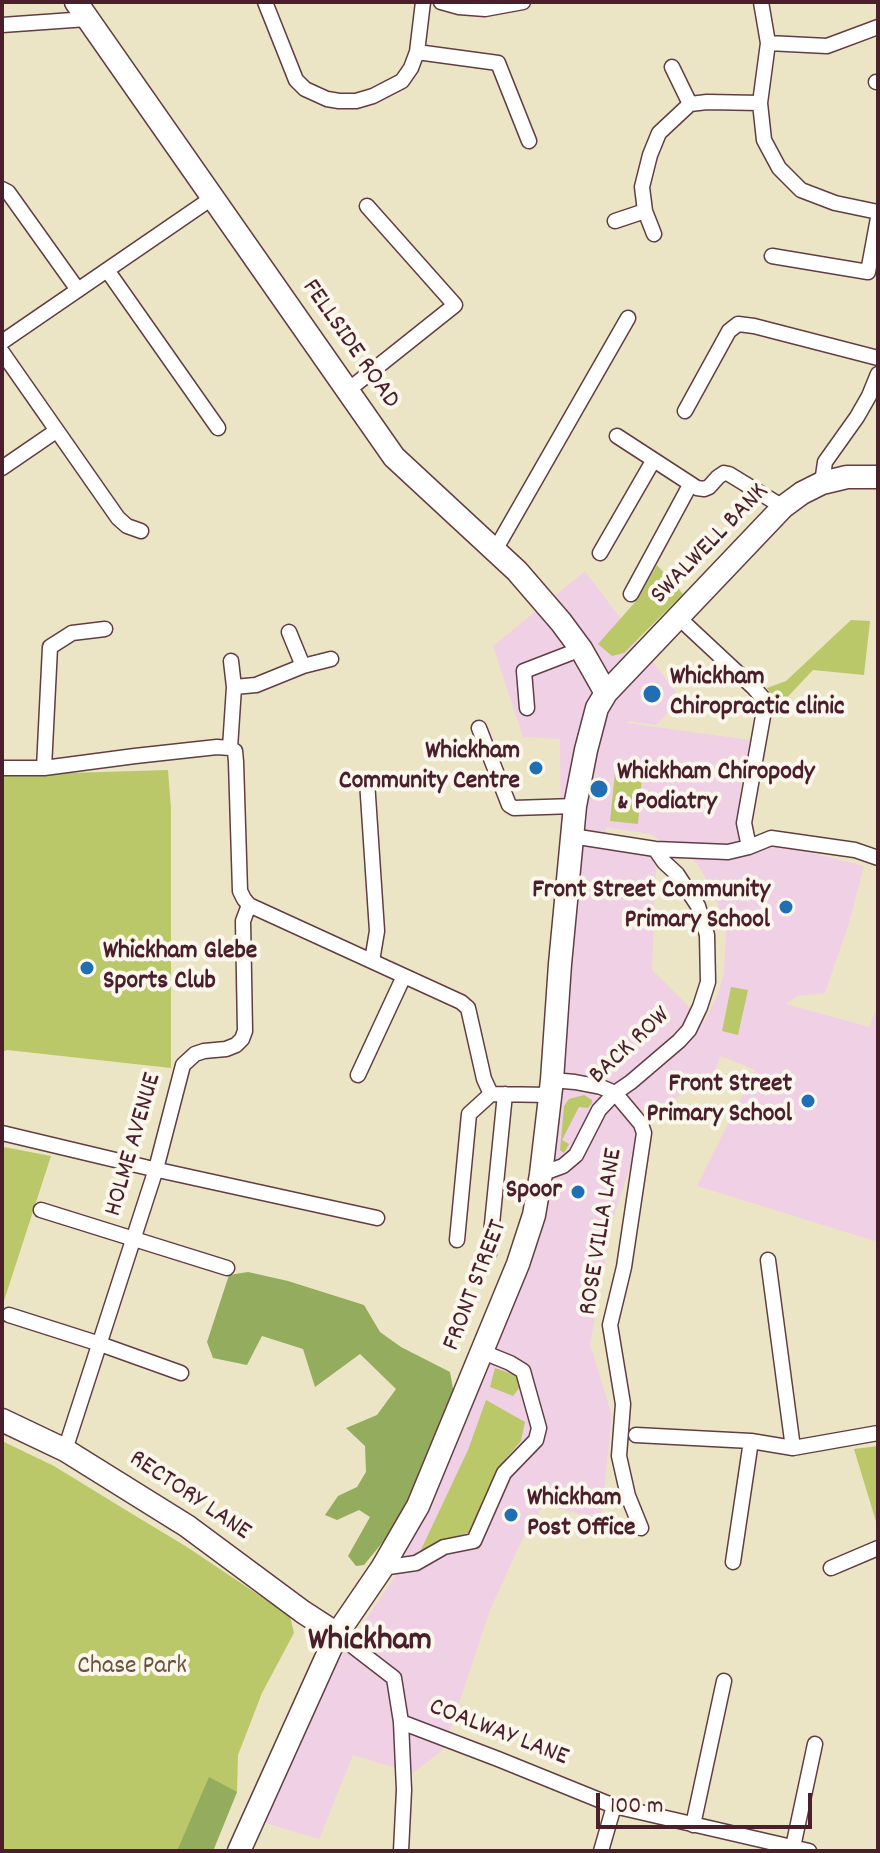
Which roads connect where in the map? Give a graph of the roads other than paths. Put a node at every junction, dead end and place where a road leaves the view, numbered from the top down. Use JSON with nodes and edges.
{"nodes":[{"id":1,"x":265,"y":2,"type":"edge"},
{"id":2,"x":423,"y":2,"type":"edge"},
{"id":3,"x":441,"y":2,"type":"edge"},
{"id":4,"x":523,"y":2,"type":"edge"},
{"id":5,"x":761,"y":2,"type":"edge"},
{"id":6,"x":82,"y":10,"type":"edge"},
{"id":7,"x":2,"y":25,"type":"edge"},
{"id":8,"x":878,"y":27,"type":"edge"},
{"id":9,"x":768,"y":43,"type":"junction"},
{"id":10,"x":417,"y":52,"type":"junction"},
{"id":11,"x":672,"y":67,"type":"dead end"},
{"id":12,"x":760,"y":103,"type":"junction"},
{"id":13,"x":690,"y":104,"type":"junction"},
{"id":14,"x":529,"y":141,"type":"dead end"},
{"id":15,"x":2,"y":189,"type":"edge"},
{"id":16,"x":212,"y":198,"type":"junction"},
{"id":17,"x":367,"y":206,"type":"dead end"},
{"id":18,"x":645,"y":211,"type":"junction"},
{"id":19,"x":878,"y":215,"type":"edge"},
{"id":20,"x":615,"y":221,"type":"dead end"},
{"id":21,"x":654,"y":234,"type":"dead end"},
{"id":22,"x":772,"y":256,"type":"dead end"},
{"id":23,"x":107,"y":270,"type":"junction"},
{"id":24,"x":78,"y":290,"type":"junction"},
{"id":25,"x":628,"y":318,"type":"dead end"},
{"id":26,"x":2,"y":342,"type":"edge"},
{"id":27,"x":2,"y":352,"type":"edge"},
{"id":28,"x":878,"y":358,"type":"edge"},
{"id":29,"x":878,"y":374,"type":"edge"},
{"id":30,"x":347,"y":391,"type":"junction"},
{"id":31,"x":685,"y":411,"type":"dead end"},
{"id":32,"x":218,"y":428,"type":"dead end"},
{"id":33,"x":56,"y":431,"type":"junction"},
{"id":34,"x":617,"y":436,"type":"dead end"},
{"id":35,"x":653,"y":461,"type":"junction"},
{"id":36,"x":2,"y":468,"type":"edge"},
{"id":37,"x":878,"y":477,"type":"edge"},
{"id":38,"x":822,"y":483,"type":"junction"},
{"id":39,"x":690,"y":485,"type":"junction"},
{"id":40,"x":783,"y":507,"type":"junction"},
{"id":41,"x":141,"y":531,"type":"dead end"},
{"id":42,"x":494,"y":552,"type":"junction"},
{"id":43,"x":600,"y":553,"type":"dead end"},
{"id":44,"x":631,"y":594,"type":"dead end"},
{"id":45,"x":679,"y":618,"type":"junction"},
{"id":46,"x":105,"y":629,"type":"dead end"},
{"id":47,"x":289,"y":632,"type":"dead end"},
{"id":48,"x":581,"y":649,"type":"junction"},
{"id":49,"x":331,"y":659,"type":"dead end"},
{"id":50,"x":231,"y":661,"type":"dead end"},
{"id":51,"x":303,"y":666,"type":"junction"},
{"id":52,"x":234,"y":687,"type":"junction"},
{"id":53,"x":606,"y":693,"type":"junction"},
{"id":54,"x":527,"y":708,"type":"dead end"},
{"id":55,"x":479,"y":728,"type":"dead end"},
{"id":56,"x":230,"y":748,"type":"junction"},
{"id":57,"x":2,"y":768,"type":"edge"},
{"id":58,"x":44,"y":768,"type":"junction"},
{"id":59,"x":367,"y":781,"type":"dead end"},
{"id":60,"x":575,"y":806,"type":"junction"},
{"id":61,"x":572,"y":836,"type":"junction"},
{"id":62,"x":749,"y":847,"type":"junction"},
{"id":63,"x":655,"y":849,"type":"junction"},
{"id":64,"x":878,"y":858,"type":"edge"},
{"id":65,"x":249,"y":905,"type":"junction"},
{"id":66,"x":372,"y":961,"type":"junction"},
{"id":67,"x":404,"y":976,"type":"junction"},
{"id":68,"x":358,"y":1075,"type":"dead end"},
{"id":69,"x":551,"y":1087,"type":"junction"},
{"id":70,"x":615,"y":1093,"type":"junction"},
{"id":71,"x":498,"y":1094,"type":"junction"},
{"id":72,"x":2,"y":1133,"type":"edge"},
{"id":73,"x":156,"y":1169,"type":"junction"},
{"id":74,"x":541,"y":1174,"type":"junction"},
{"id":75,"x":41,"y":1210,"type":"dead end"},
{"id":76,"x":377,"y":1218,"type":"dead end"},
{"id":77,"x":134,"y":1238,"type":"junction"},
{"id":78,"x":457,"y":1240,"type":"dead end"},
{"id":79,"x":489,"y":1254,"type":"dead end"},
{"id":80,"x":768,"y":1260,"type":"dead end"},
{"id":81,"x":227,"y":1268,"type":"dead end"},
{"id":82,"x":9,"y":1315,"type":"dead end"},
{"id":83,"x":100,"y":1344,"type":"junction"},
{"id":84,"x":483,"y":1352,"type":"junction"},
{"id":85,"x":181,"y":1373,"type":"dead end"},
{"id":86,"x":2,"y":1420,"type":"edge"},
{"id":87,"x":878,"y":1433,"type":"edge"},
{"id":88,"x":636,"y":1435,"type":"dead end"},
{"id":89,"x":751,"y":1441,"type":"junction"},
{"id":90,"x":793,"y":1448,"type":"junction"},
{"id":91,"x":65,"y":1450,"type":"junction"},
{"id":92,"x":641,"y":1528,"type":"dead end"},
{"id":93,"x":878,"y":1548,"type":"edge"},
{"id":94,"x":733,"y":1562,"type":"dead end"},
{"id":95,"x":382,"y":1568,"type":"junction"},
{"id":96,"x":831,"y":1568,"type":"dead end"},
{"id":97,"x":337,"y":1634,"type":"junction"},
{"id":98,"x":724,"y":1681,"type":"dead end"},
{"id":99,"x":401,"y":1722,"type":"junction"},
{"id":100,"x":815,"y":1744,"type":"dead end"},
{"id":101,"x":614,"y":1806,"type":"junction"},
{"id":102,"x":693,"y":1825,"type":"junction"},
{"id":103,"x":793,"y":1847,"type":"junction"},
{"id":104,"x":239,"y":1851,"type":"edge"},
{"id":105,"x":401,"y":1851,"type":"edge"},
{"id":106,"x":601,"y":1851,"type":"edge"},
{"id":107,"x":809,"y":1851,"type":"edge"}],
"edges":[{"from":1,"to":10,"type":"street"},
{"from":2,"to":10,"type":"street"},
{"from":3,"to":4,"type":"street"},
{"from":5,"to":9,"type":"street"},
{"from":6,"to":7,"type":"street"},
{"from":6,"to":16,"type":"main road","name":"FELLSIDE ROAD"},
{"from":8,"to":9,"type":"street"},
{"from":9,"to":12,"type":"street"},
{"from":10,"to":14,"type":"street"},
{"from":11,"to":13,"type":"street"},
{"from":12,"to":13,"type":"street"},
{"from":12,"to":19,"type":"street"},
{"from":13,"to":18,"type":"street"},
{"from":15,"to":24,"type":"street"},
{"from":16,"to":23,"type":"street"},
{"from":16,"to":30,"type":"main road","name":"FELLSIDE ROAD"},
{"from":17,"to":30,"type":"street"},
{"from":18,"to":20,"type":"street"},
{"from":18,"to":21,"type":"street"},
{"from":19,"to":22,"type":"street"},
{"from":23,"to":24,"type":"street"},
{"from":23,"to":32,"type":"street"},
{"from":24,"to":26,"type":"street"},
{"from":25,"to":42,"type":"street"},
{"from":27,"to":33,"type":"street"},
{"from":28,"to":31,"type":"street"},
{"from":29,"to":38,"type":"street"},
{"from":30,"to":42,"type":"main road","name":"FELLSIDE ROAD"},
{"from":33,"to":36,"type":"street"},
{"from":33,"to":41,"type":"street"},
{"from":34,"to":35,"type":"street"},
{"from":35,"to":39,"type":"street"},
{"from":35,"to":43,"type":"street"},
{"from":37,"to":38,"type":"main road","name":"SWALWELL BANK"},
{"from":38,"to":40,"type":"main road","name":"SWALWELL BANK"},
{"from":39,"to":40,"type":"street"},
{"from":39,"to":44,"type":"street"},
{"from":40,"to":45,"type":"main road","name":"SWALWELL BANK"},
{"from":42,"to":48,"type":"main road","name":"FELLSIDE ROAD"},
{"from":45,"to":53,"type":"main road","name":"SWALWELL BANK"},
{"from":45,"to":62,"type":"street"},
{"from":46,"to":58,"type":"street"},
{"from":47,"to":51,"type":"street"},
{"from":48,"to":53,"type":"main road","name":"FELLSIDE ROAD"},
{"from":48,"to":54,"type":"street"},
{"from":49,"to":51,"type":"street"},
{"from":50,"to":52,"type":"street","name":"HOLME AVENUE"},
{"from":51,"to":52,"type":"street"},
{"from":52,"to":56,"type":"street","name":"HOLME AVENUE"},
{"from":53,"to":60,"type":"main road","name":"FRONT STREET"},
{"from":55,"to":60,"type":"street"},
{"from":56,"to":58,"type":"street"},
{"from":56,"to":65,"type":"street","name":"HOLME AVENUE"},
{"from":57,"to":58,"type":"street"},
{"from":59,"to":66,"type":"street"},
{"from":60,"to":61,"type":"main road","name":"FRONT STREET"},
{"from":61,"to":63,"type":"street"},
{"from":61,"to":69,"type":"main road","name":"FRONT STREET"},
{"from":62,"to":63,"type":"street"},
{"from":62,"to":64,"type":"street"},
{"from":63,"to":70,"type":"street","name":"BACK ROW"},
{"from":65,"to":66,"type":"street"},
{"from":65,"to":73,"type":"street","name":"HOLME AVENUE"},
{"from":66,"to":67,"type":"street"},
{"from":67,"to":68,"type":"street"},
{"from":67,"to":71,"type":"street"},
{"from":69,"to":70,"type":"street"},
{"from":69,"to":71,"type":"street"},
{"from":69,"to":74,"type":"main road","name":"FRONT STREET"},
{"from":70,"to":74,"type":"street","name":"BACK ROW"},
{"from":70,"to":92,"type":"street","name":"ROSE VILLA LANE"},
{"from":71,"to":78,"type":"street"},
{"from":71,"to":79,"type":"street"},
{"from":72,"to":73,"type":"street"},
{"from":73,"to":76,"type":"street"},
{"from":73,"to":77,"type":"street","name":"HOLME AVENUE"},
{"from":74,"to":84,"type":"main road","name":"FRONT STREET"},
{"from":75,"to":77,"type":"street"},
{"from":77,"to":81,"type":"street"},
{"from":77,"to":83,"type":"street","name":"HOLME AVENUE"},
{"from":80,"to":90,"type":"street"},
{"from":82,"to":83,"type":"street"},
{"from":83,"to":85,"type":"street"},
{"from":83,"to":91,"type":"street","name":"HOLME AVENUE"},
{"from":84,"to":95,"type":"main road","name":"FRONT STREET"},
{"from":84,"to":95,"type":"street"},
{"from":86,"to":91,"type":"main road","name":"RECTORY LANE"},
{"from":87,"to":90,"type":"street"},
{"from":88,"to":89,"type":"street"},
{"from":89,"to":90,"type":"street"},
{"from":89,"to":94,"type":"street"},
{"from":91,"to":97,"type":"main road","name":"RECTORY LANE"},
{"from":93,"to":96,"type":"street"},
{"from":95,"to":97,"type":"main road","name":"FRONT STREET"},
{"from":97,"to":99,"type":"street"},
{"from":97,"to":104,"type":"main road","name":"FRONT STREET"},
{"from":98,"to":102,"type":"street"},
{"from":99,"to":101,"type":"street","name":"COALWAY LANE"},
{"from":99,"to":105,"type":"street"},
{"from":100,"to":103,"type":"street"},
{"from":101,"to":102,"type":"street","name":"COALWAY LANE"},
{"from":101,"to":106,"type":"street"},
{"from":102,"to":103,"type":"street","name":"COALWAY LANE"},
{"from":103,"to":107,"type":"street","name":"COALWAY LANE"}]}
